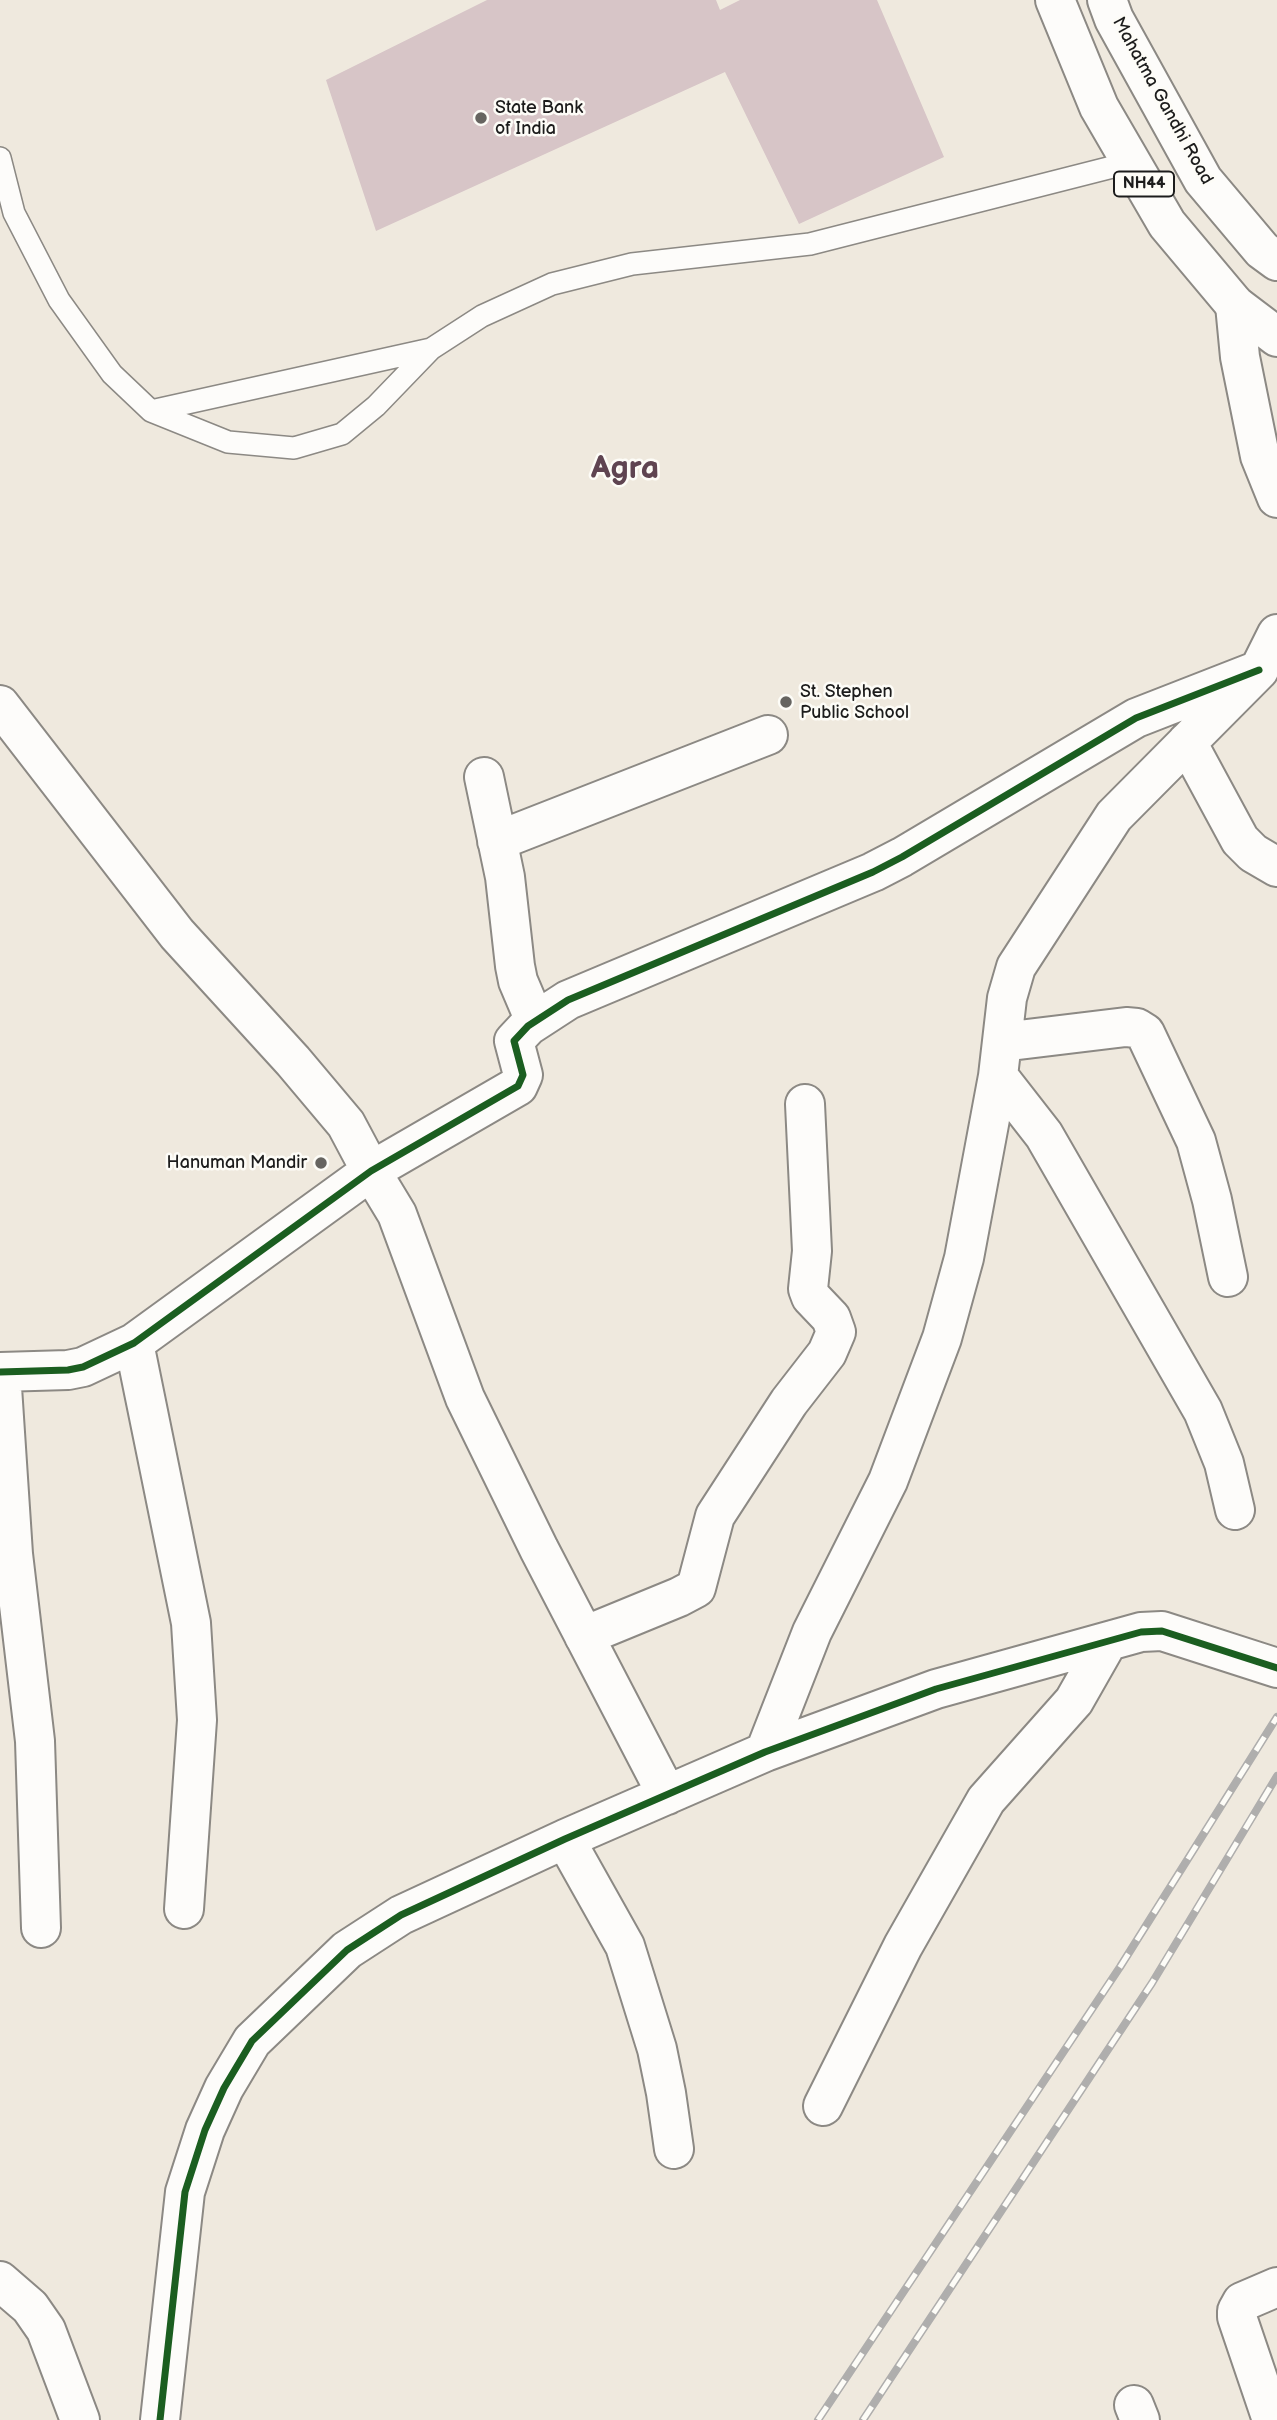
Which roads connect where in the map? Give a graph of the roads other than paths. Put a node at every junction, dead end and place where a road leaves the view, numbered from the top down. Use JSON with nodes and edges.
{"nodes":[{"id":1,"x":1055,"y":0,"type":"edge"},
{"id":2,"x":1107,"y":0,"type":"edge"},
{"id":3,"x":0,"y":158,"type":"edge"},
{"id":4,"x":1132,"y":162,"type":"junction"},
{"id":5,"x":1277,"y":261,"type":"edge"},
{"id":6,"x":1235,"y":304,"type":"junction"},
{"id":7,"x":1277,"y":337,"type":"edge"},
{"id":8,"x":431,"y":349,"type":"junction"},
{"id":9,"x":151,"y":411,"type":"junction"},
{"id":10,"x":1277,"y":498,"type":"edge"},
{"id":11,"x":1277,"y":634,"type":"edge"},
{"id":12,"x":1259,"y":670,"type":"junction"},
{"id":13,"x":0,"y":705,"type":"edge"},
{"id":14,"x":768,"y":735,"type":"dead end"},
{"id":15,"x":1187,"y":742,"type":"junction"},
{"id":16,"x":484,"y":777,"type":"dead end"},
{"id":17,"x":497,"y":841,"type":"junction"},
{"id":18,"x":1277,"y":867,"type":"edge"},
{"id":19,"x":535,"y":1021,"type":"junction"},
{"id":20,"x":1000,"y":1059,"type":"junction"},
{"id":21,"x":805,"y":1104,"type":"dead end"},
{"id":22,"x":370,"y":1171,"type":"junction"},
{"id":23,"x":1228,"y":1277,"type":"dead end"},
{"id":24,"x":134,"y":1343,"type":"junction"},
{"id":25,"x":0,"y":1372,"type":"edge"},
{"id":26,"x":1235,"y":1510,"type":"dead end"},
{"id":27,"x":584,"y":1636,"type":"junction"},
{"id":28,"x":1107,"y":1643,"type":"junction"},
{"id":29,"x":1277,"y":1668,"type":"edge"},
{"id":30,"x":765,"y":1752,"type":"junction"},
{"id":31,"x":667,"y":1795,"type":"junction"},
{"id":32,"x":565,"y":1839,"type":"junction"},
{"id":33,"x":184,"y":1909,"type":"dead end"},
{"id":34,"x":41,"y":1928,"type":"dead end"},
{"id":35,"x":823,"y":2106,"type":"dead end"},
{"id":36,"x":674,"y":2149,"type":"dead end"},
{"id":37,"x":0,"y":2281,"type":"edge"},
{"id":38,"x":1277,"y":2287,"type":"edge"},
{"id":39,"x":80,"y":2420,"type":"edge"},
{"id":40,"x":160,"y":2420,"type":"edge"},
{"id":41,"x":1272,"y":2420,"type":"edge"}],
"edges":[{"from":1,"to":4,"type":"main road","number":"NH44"},
{"from":2,"to":5,"type":"main road","name":"Mahatma Gandhi Road","number":"NH44"},
{"from":3,"to":9,"type":"lane"},
{"from":4,"to":6,"type":"main road","number":"NH44"},
{"from":4,"to":8,"type":"lane"},
{"from":6,"to":7,"type":"main road","number":"NH44"},
{"from":6,"to":10,"type":"main road"},
{"from":8,"to":9,"type":"lane"},
{"from":8,"to":9,"type":"lane"},
{"from":11,"to":12,"type":"main road"},
{"from":12,"to":15,"type":"main road"},
{"from":12,"to":19,"type":"main road"},
{"from":13,"to":22,"type":"main road"},
{"from":14,"to":17,"type":"main road"},
{"from":15,"to":18,"type":"main road"},
{"from":15,"to":20,"type":"main road"},
{"from":16,"to":17,"type":"main road"},
{"from":17,"to":19,"type":"main road"},
{"from":19,"to":22,"type":"main road"},
{"from":20,"to":23,"type":"main road"},
{"from":20,"to":26,"type":"main road"},
{"from":20,"to":30,"type":"main road"},
{"from":21,"to":27,"type":"main road"},
{"from":22,"to":24,"type":"main road"},
{"from":22,"to":27,"type":"main road"},
{"from":24,"to":25,"type":"main road"},
{"from":24,"to":33,"type":"main road"},
{"from":25,"to":34,"type":"main road"},
{"from":27,"to":31,"type":"main road"},
{"from":28,"to":29,"type":"main road"},
{"from":28,"to":30,"type":"main road"},
{"from":28,"to":35,"type":"main road"},
{"from":30,"to":31,"type":"main road"},
{"from":31,"to":32,"type":"main road"},
{"from":32,"to":36,"type":"main road"},
{"from":32,"to":40,"type":"main road"},
{"from":37,"to":39,"type":"main road"},
{"from":38,"to":41,"type":"main road"}]}
